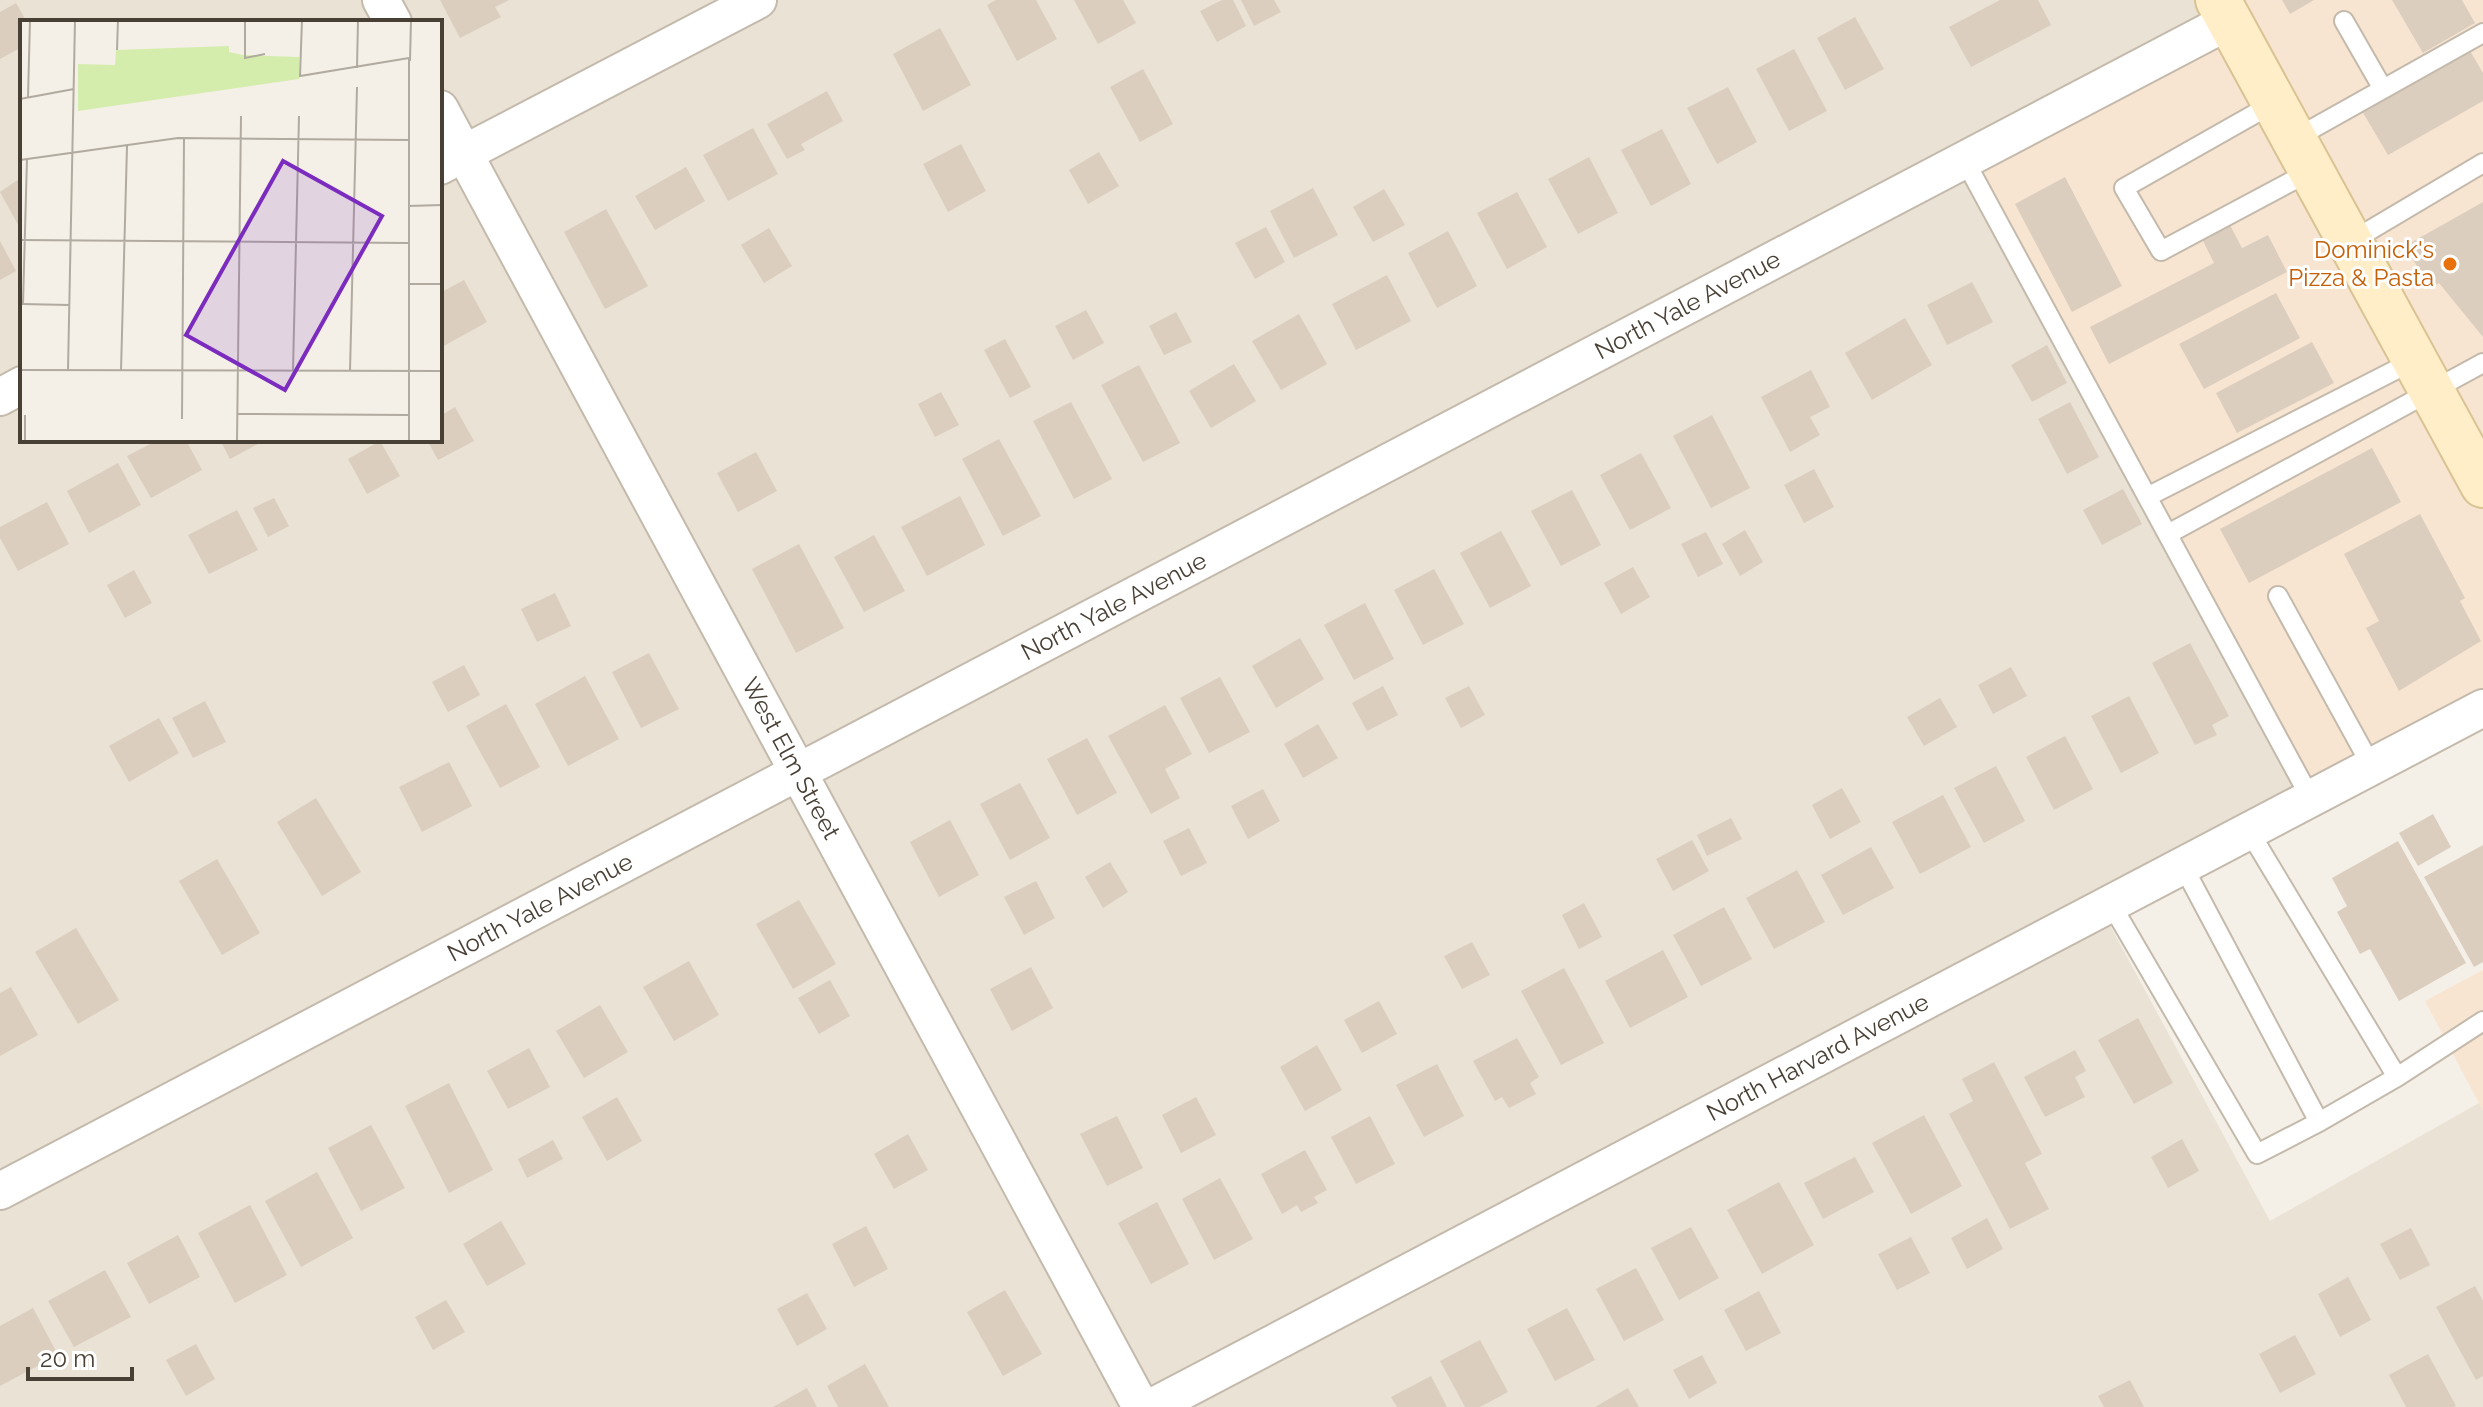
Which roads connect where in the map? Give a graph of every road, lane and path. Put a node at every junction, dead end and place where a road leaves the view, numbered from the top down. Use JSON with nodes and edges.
{"nodes":[{"id":1,"x":381,"y":0,"type":"edge"},
{"id":2,"x":758,"y":0,"type":"edge"},
{"id":3,"x":2223,"y":10,"type":"edge"},
{"id":4,"x":392,"y":20,"type":"edge"},
{"id":5,"x":2344,"y":21,"type":"dead end"},
{"id":6,"x":2483,"y":33,"type":"edge"},
{"id":7,"x":2383,"y":89,"type":"junction"},
{"id":8,"x":442,"y":118,"type":"edge"},
{"id":9,"x":2293,"y":138,"type":"junction"},
{"id":10,"x":1964,"y":159,"type":"junction"},
{"id":11,"x":452,"y":160,"type":"edge"},
{"id":12,"x":2483,"y":163,"type":"edge"},
{"id":13,"x":2350,"y":242,"type":"junction"},
{"id":14,"x":2483,"y":363,"type":"edge"},
{"id":15,"x":2424,"y":376,"type":"junction"},
{"id":16,"x":20,"y":386,"type":"edge"},
{"id":17,"x":0,"y":397,"type":"edge"},
{"id":18,"x":2479,"y":467,"type":"edge"},
{"id":19,"x":2147,"y":497,"type":"junction"},
{"id":20,"x":2168,"y":534,"type":"junction"},
{"id":21,"x":2278,"y":596,"type":"dead end"},
{"id":22,"x":2483,"y":708,"type":"edge"},
{"id":23,"x":2372,"y":767,"type":"junction"},
{"id":24,"x":797,"y":772,"type":"junction"},
{"id":25,"x":2311,"y":799,"type":"junction"},
{"id":26,"x":2249,"y":831,"type":"junction"},
{"id":27,"x":2183,"y":866,"type":"junction"},
{"id":28,"x":2111,"y":904,"type":"junction"},
{"id":29,"x":2483,"y":1021,"type":"edge"},
{"id":30,"x":2397,"y":1077,"type":"junction"},
{"id":31,"x":2319,"y":1122,"type":"junction"},
{"id":32,"x":0,"y":1191,"type":"edge"},
{"id":33,"x":1141,"y":1407,"type":"edge"},
{"id":34,"x":1152,"y":1407,"type":"edge"}],
"edges":[{"from":1,"to":4,"type":"street"},
{"from":2,"to":11,"type":"street"},
{"from":3,"to":9,"type":"main road"},
{"from":3,"to":10,"type":"street","name":"North Yale Avenue"},
{"from":5,"to":7,"type":"lane"},
{"from":6,"to":7,"type":"lane"},
{"from":7,"to":9,"type":"lane"},
{"from":8,"to":11,"type":"street","name":"West Elm Street"},
{"from":9,"to":9,"type":"lane"},
{"from":9,"to":13,"type":"main road"},
{"from":10,"to":19,"type":"lane"},
{"from":10,"to":24,"type":"street","name":"North Yale Avenue"},
{"from":11,"to":24,"type":"street","name":"West Elm Street"},
{"from":12,"to":13,"type":"lane"},
{"from":13,"to":15,"type":"main road"},
{"from":14,"to":15,"type":"lane"},
{"from":15,"to":18,"type":"main road"},
{"from":15,"to":19,"type":"lane"},
{"from":15,"to":20,"type":"lane"},
{"from":16,"to":17,"type":"street"},
{"from":19,"to":20,"type":"lane"},
{"from":20,"to":25,"type":"lane"},
{"from":21,"to":23,"type":"lane"},
{"from":22,"to":23,"type":"street","name":"North Harvard Avenue"},
{"from":23,"to":25,"type":"street","name":"North Harvard Avenue"},
{"from":24,"to":32,"type":"street","name":"North Yale Avenue"},
{"from":24,"to":33,"type":"street","name":"West Elm Street"},
{"from":25,"to":26,"type":"street","name":"North Harvard Avenue"},
{"from":26,"to":27,"type":"street","name":"North Harvard Avenue"},
{"from":26,"to":30,"type":"lane"},
{"from":27,"to":28,"type":"street","name":"North Harvard Avenue"},
{"from":27,"to":31,"type":"lane"},
{"from":28,"to":31,"type":"lane"},
{"from":28,"to":34,"type":"street","name":"North Harvard Avenue"},
{"from":29,"to":30,"type":"lane"},
{"from":30,"to":31,"type":"lane"}]}
